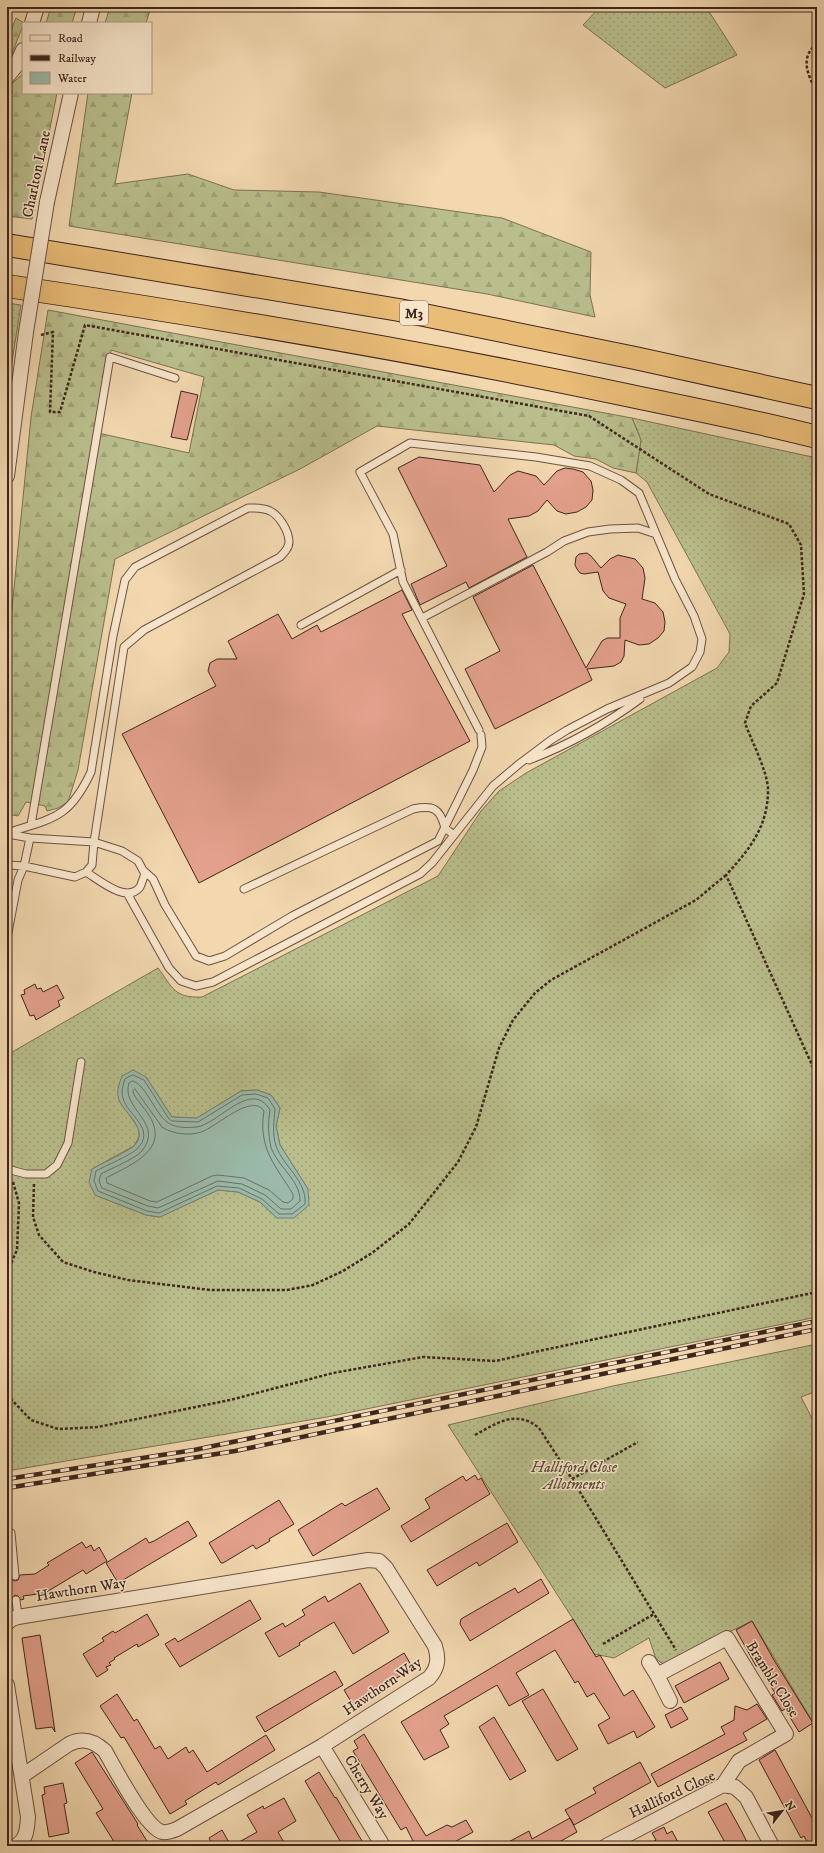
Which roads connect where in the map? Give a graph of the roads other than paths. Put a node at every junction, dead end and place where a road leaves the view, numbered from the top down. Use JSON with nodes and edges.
{"nodes":[{"id":1,"x":37,"y":7,"type":"edge"},
{"id":2,"x":93,"y":7,"type":"edge"},
{"id":3,"x":32,"y":22,"type":"edge"},
{"id":4,"x":89,"y":22,"type":"edge"},
{"id":5,"x":22,"y":52,"type":"edge"},
{"id":6,"x":7,"y":77,"type":"edge"},
{"id":7,"x":71,"y":94,"type":"edge"},
{"id":8,"x":7,"y":245,"type":"edge"},
{"id":9,"x":7,"y":286,"type":"edge"},
{"id":10,"x":175,"y":378,"type":"dead end"},
{"id":11,"x":817,"y":398,"type":"edge"},
{"id":12,"x":817,"y":437,"type":"edge"},
{"id":13,"x":7,"y":476,"type":"edge"},
{"id":14,"x":656,"y":534,"type":"junction"},
{"id":15,"x":401,"y":570,"type":"junction"},
{"id":16,"x":422,"y":618,"type":"junction"},
{"id":17,"x":301,"y":625,"type":"dead end"},
{"id":18,"x":649,"y":692,"type":"junction"},
{"id":19,"x":519,"y":764,"type":"junction"},
{"id":20,"x":31,"y":825,"type":"junction"},
{"id":21,"x":444,"y":828,"type":"junction"},
{"id":22,"x":7,"y":833,"type":"edge"},
{"id":23,"x":454,"y":835,"type":"junction"},
{"id":24,"x":30,"y":838,"type":"junction"},
{"id":25,"x":94,"y":842,"type":"junction"},
{"id":26,"x":7,"y":865,"type":"edge"},
{"id":27,"x":24,"y":866,"type":"junction"},
{"id":28,"x":143,"y":870,"type":"junction"},
{"id":29,"x":86,"y":872,"type":"junction"},
{"id":30,"x":244,"y":889,"type":"dead end"},
{"id":31,"x":127,"y":893,"type":"junction"},
{"id":32,"x":7,"y":938,"type":"edge"},
{"id":33,"x":81,"y":1062,"type":"dead end"},
{"id":34,"x":8,"y":1170,"type":"edge"},
{"id":35,"x":11,"y":1532,"type":"dead end"},
{"id":36,"x":15,"y":1576,"type":"dead end"},
{"id":37,"x":16,"y":1600,"type":"dead end"},
{"id":38,"x":12,"y":1620,"type":"edge"},
{"id":39,"x":649,"y":1662,"type":"dead end"},
{"id":40,"x":657,"y":1675,"type":"junction"},
{"id":41,"x":7,"y":1685,"type":"edge"},
{"id":42,"x":670,"y":1701,"type":"dead end"},
{"id":43,"x":322,"y":1746,"type":"junction"},
{"id":44,"x":22,"y":1776,"type":"junction"},
{"id":45,"x":722,"y":1785,"type":"junction"},
{"id":46,"x":631,"y":1840,"type":"edge"},
{"id":47,"x":23,"y":1845,"type":"edge"},
{"id":48,"x":383,"y":1846,"type":"edge"},
{"id":49,"x":606,"y":1846,"type":"edge"},
{"id":50,"x":772,"y":1846,"type":"edge"}],
"edges":[{"from":1,"to":3,"type":"street"},
{"from":2,"to":4,"type":"street"},
{"from":5,"to":6,"type":"street"},
{"from":7,"to":13,"type":"street","name":"Charlton Lane","bridge":true},
{"from":8,"to":11,"type":"highway","number":"M3"},
{"from":9,"to":12,"type":"highway"},
{"from":10,"to":20,"type":"lane"},
{"from":14,"to":15,"type":"lane"},
{"from":14,"to":16,"type":"lane"},
{"from":14,"to":18,"type":"lane"},
{"from":15,"to":16,"type":"lane"},
{"from":15,"to":17,"type":"lane"},
{"from":16,"to":21,"type":"lane"},
{"from":18,"to":19,"type":"lane"},
{"from":18,"to":19,"type":"lane"},
{"from":19,"to":23,"type":"lane"},
{"from":20,"to":22,"type":"lane"},
{"from":20,"to":25,"type":"lane"},
{"from":21,"to":23,"type":"lane"},
{"from":21,"to":28,"type":"lane"},
{"from":21,"to":30,"type":"lane"},
{"from":22,"to":24,"type":"lane"},
{"from":23,"to":31,"type":"lane"},
{"from":24,"to":25,"type":"lane"},
{"from":24,"to":27,"type":"lane"},
{"from":25,"to":28,"type":"lane"},
{"from":25,"to":29,"type":"lane"},
{"from":26,"to":27,"type":"lane"},
{"from":27,"to":29,"type":"lane"},
{"from":27,"to":32,"type":"lane"},
{"from":28,"to":31,"type":"lane"},
{"from":29,"to":31,"type":"lane"},
{"from":33,"to":34,"type":"lane"},
{"from":35,"to":36,"type":"lane"},
{"from":37,"to":38,"type":"lane"},
{"from":38,"to":43,"type":"street","name":"Hawthorn Way"},
{"from":39,"to":40,"type":"street"},
{"from":40,"to":42,"type":"street"},
{"from":40,"to":45,"type":"street","name":"Bramble Close"},
{"from":41,"to":44,"type":"street"},
{"from":43,"to":44,"type":"street","name":"Hawthorn Way"},
{"from":43,"to":48,"type":"street","name":"Cherry Way"},
{"from":44,"to":47,"type":"street"},
{"from":45,"to":46,"type":"street","name":"Halliford Close"},
{"from":45,"to":50,"type":"street","name":"Halliford Close"},
{"from":46,"to":49,"type":"street","name":"Halliford Close"}]}
